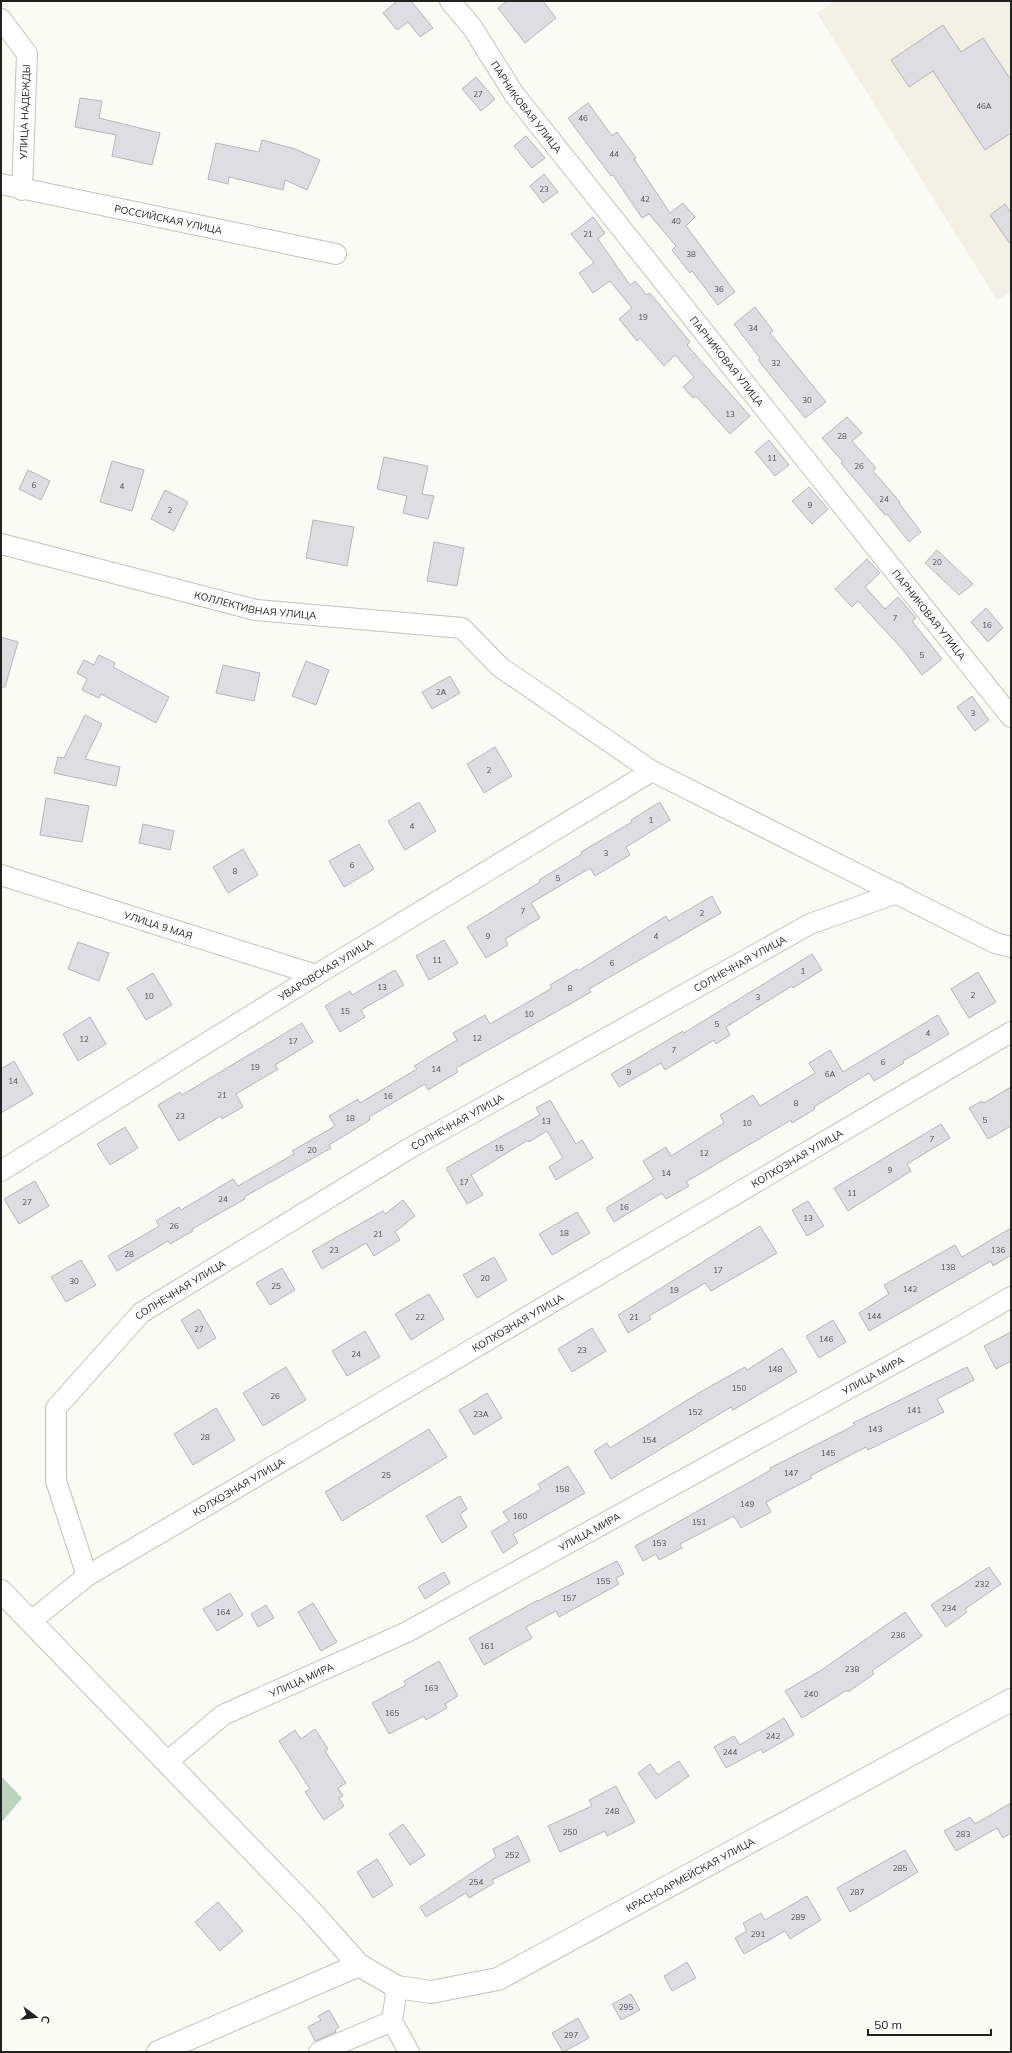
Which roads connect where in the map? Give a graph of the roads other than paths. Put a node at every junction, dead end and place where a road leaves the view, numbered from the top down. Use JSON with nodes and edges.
{"nodes":[{"id":1,"x":450,"y":1,"type":"edge"},
{"id":2,"x":1,"y":19,"type":"edge"},
{"id":3,"x":1,"y":184,"type":"edge"},
{"id":4,"x":22,"y":190,"type":"junction"},
{"id":5,"x":336,"y":254,"type":"dead end"},
{"id":6,"x":1,"y":544,"type":"edge"},
{"id":7,"x":1011,"y":717,"type":"edge"},
{"id":8,"x":652,"y":771,"type":"junction"},
{"id":9,"x":1,"y":875,"type":"edge"},
{"id":10,"x":897,"y":893,"type":"junction"},
{"id":11,"x":1011,"y":947,"type":"edge"},
{"id":12,"x":316,"y":975,"type":"junction"},
{"id":13,"x":1011,"y":1032,"type":"edge"},
{"id":14,"x":1,"y":1171,"type":"edge"},
{"id":15,"x":1011,"y":1297,"type":"edge"},
{"id":16,"x":87,"y":1576,"type":"junction"},
{"id":17,"x":1,"y":1591,"type":"edge"},
{"id":18,"x":30,"y":1622,"type":"junction"},
{"id":19,"x":1011,"y":1700,"type":"edge"},
{"id":20,"x":167,"y":1762,"type":"junction"},
{"id":21,"x":359,"y":1965,"type":"junction"},
{"id":22,"x":397,"y":1986,"type":"junction"},
{"id":23,"x":392,"y":2021,"type":"junction"},
{"id":24,"x":158,"y":2052,"type":"edge"},
{"id":25,"x":319,"y":2052,"type":"edge"},
{"id":26,"x":409,"y":2052,"type":"edge"}],
"edges":[{"from":1,"to":7,"type":"street","name":"ПАРНИКОВАЯ УЛИЦА"},
{"from":2,"to":4,"type":"street","name":"УЛИЦА НАДЕЖДЫ"},
{"from":3,"to":4,"type":"street","name":"РОССИЙСКАЯ УЛИЦА"},
{"from":4,"to":5,"type":"street","name":"РОССИЙСКАЯ УЛИЦА"},
{"from":6,"to":8,"type":"street","name":"КОЛЛЕКТИВНАЯ УЛИЦА"},
{"from":8,"to":10,"type":"street","name":"КОЛЛЕКТИВНАЯ УЛИЦА"},
{"from":8,"to":12,"type":"street","name":"УВАРОВСКАЯ УЛИЦА"},
{"from":9,"to":12,"type":"street","name":"УЛИЦА 9 МАЯ"},
{"from":10,"to":11,"type":"street","name":"КОЛЛЕКТИВНАЯ УЛИЦА"},
{"from":10,"to":16,"type":"street","name":"СОЛНЕЧНАЯ УЛИЦА"},
{"from":12,"to":14,"type":"street","name":"УВАРОВСКАЯ УЛИЦА"},
{"from":13,"to":16,"type":"street","name":"КОЛХОЗНАЯ УЛИЦА"},
{"from":15,"to":20,"type":"street","name":"УЛИЦА МИРА"},
{"from":16,"to":18,"type":"street","name":"КОЛХОЗНАЯ УЛИЦА"},
{"from":17,"to":18,"type":"main road","name":"КРАСНОАРМЕЙСКАЯ УЛИЦА"},
{"from":18,"to":20,"type":"main road","name":"КРАСНОАРМЕЙСКАЯ УЛИЦА"},
{"from":19,"to":22,"type":"main road","name":"КРАСНОАРМЕЙСКАЯ УЛИЦА"},
{"from":20,"to":21,"type":"main road","name":"КРАСНОАРМЕЙСКАЯ УЛИЦА"},
{"from":21,"to":22,"type":"main road","name":"КРАСНОАРМЕЙСКАЯ УЛИЦА"},
{"from":21,"to":24,"type":"main road"},
{"from":22,"to":23,"type":"street"},
{"from":23,"to":25,"type":"street"},
{"from":23,"to":26,"type":"street"}]}
